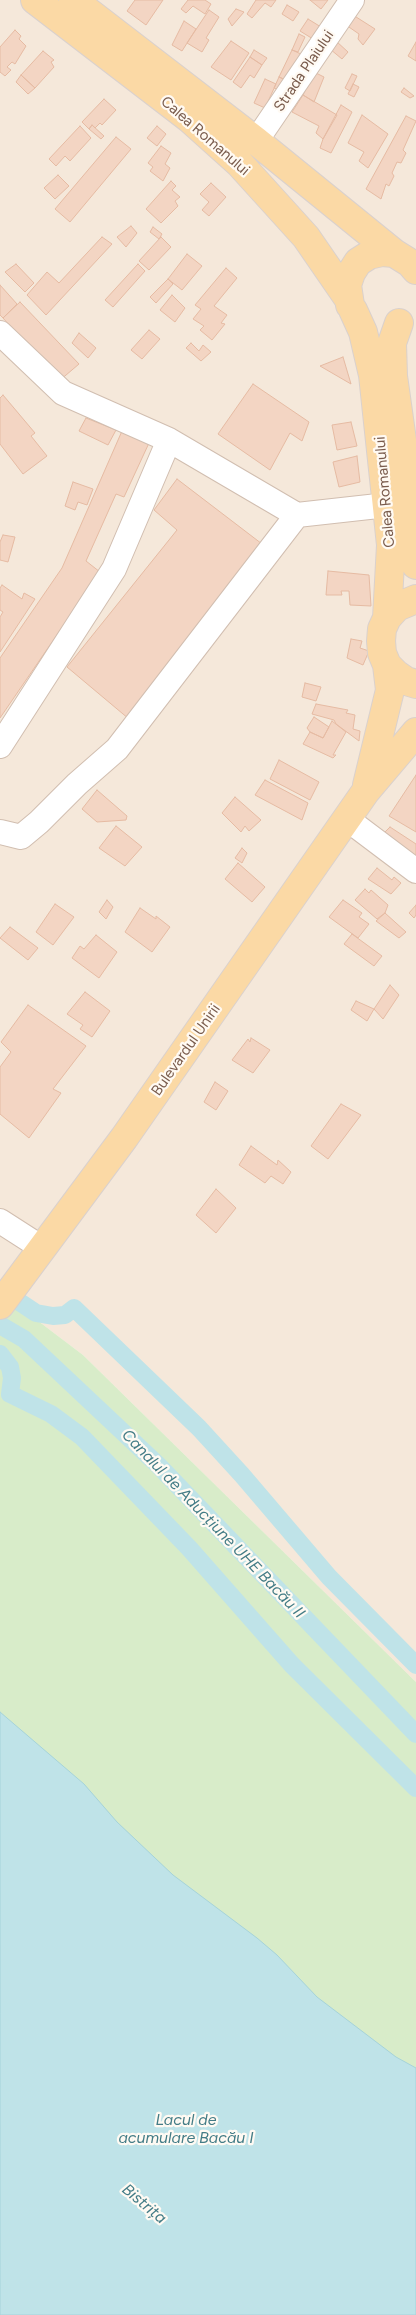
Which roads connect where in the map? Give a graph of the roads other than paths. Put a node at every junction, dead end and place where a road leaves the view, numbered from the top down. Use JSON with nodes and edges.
{"nodes":[{"id":1,"x":35,"y":0,"type":"edge"},
{"id":2,"x":352,"y":0,"type":"edge"},
{"id":3,"x":78,"y":1,"type":"edge"},
{"id":4,"x":256,"y":141,"type":"junction"},
{"id":5,"x":239,"y":162,"type":"junction"},
{"id":6,"x":394,"y":253,"type":"junction"},
{"id":7,"x":416,"y":270,"type":"edge"},
{"id":8,"x":350,"y":304,"type":"junction"},
{"id":9,"x":411,"y":313,"type":"edge"},
{"id":10,"x":0,"y":333,"type":"edge"},
{"id":11,"x":409,"y":437,"type":"edge"},
{"id":12,"x":169,"y":440,"type":"junction"},
{"id":13,"x":387,"y":505,"type":"junction"},
{"id":14,"x":297,"y":515,"type":"junction"},
{"id":15,"x":416,"y":565,"type":"edge"},
{"id":16,"x":416,"y":599,"type":"edge"},
{"id":17,"x":387,"y":618,"type":"junction"},
{"id":18,"x":387,"y":665,"type":"junction"},
{"id":19,"x":416,"y":684,"type":"edge"},
{"id":20,"x":416,"y":732,"type":"edge"},
{"id":21,"x":0,"y":746,"type":"edge"},
{"id":22,"x":366,"y":791,"type":"junction"},
{"id":23,"x":347,"y":819,"type":"junction"},
{"id":24,"x":0,"y":832,"type":"edge"},
{"id":25,"x":416,"y":871,"type":"edge"},
{"id":26,"x":0,"y":1222,"type":"edge"},
{"id":27,"x":42,"y":1248,"type":"junction"},
{"id":28,"x":8,"y":1294,"type":"edge"}],
"edges":[{"from":1,"to":5,"type":"main road","name":"Calea Romanului"},
{"from":2,"to":4,"type":"street","name":"Strada Plaiului"},
{"from":3,"to":4,"type":"main road","name":"Calea Romanului"},
{"from":4,"to":5,"type":"main road"},
{"from":4,"to":6,"type":"main road","name":"Calea Romanului"},
{"from":5,"to":8,"type":"main road","name":"Calea Romanului"},
{"from":6,"to":7,"type":"main road","name":"Calea Romanului"},
{"from":6,"to":8,"type":"main road"},
{"from":8,"to":9,"type":"main road"},
{"from":8,"to":13,"type":"main road","name":"Calea Romanului"},
{"from":9,"to":11,"type":"main road","name":"Calea Romanului"},
{"from":10,"to":12,"type":"street"},
{"from":11,"to":15,"type":"main road","name":"Calea Romanului"},
{"from":12,"to":14,"type":"street"},
{"from":12,"to":21,"type":"street"},
{"from":13,"to":14,"type":"street"},
{"from":13,"to":17,"type":"main road","name":"Calea Romanului"},
{"from":14,"to":24,"type":"street"},
{"from":16,"to":17,"type":"main road"},
{"from":17,"to":18,"type":"main road","name":"Calea Romanului"},
{"from":18,"to":19,"type":"main road"},
{"from":18,"to":22,"type":"main road","name":"Bulevardul Unirii"},
{"from":20,"to":22,"type":"main road","name":"Bulevardul Unirii"},
{"from":22,"to":23,"type":"main road","name":"Bulevardul Unirii"},
{"from":23,"to":25,"type":"street"},
{"from":23,"to":27,"type":"main road","name":"Bulevardul Unirii"},
{"from":26,"to":27,"type":"street"},
{"from":27,"to":28,"type":"main road","name":"Bulevardul Unirii"}]}
